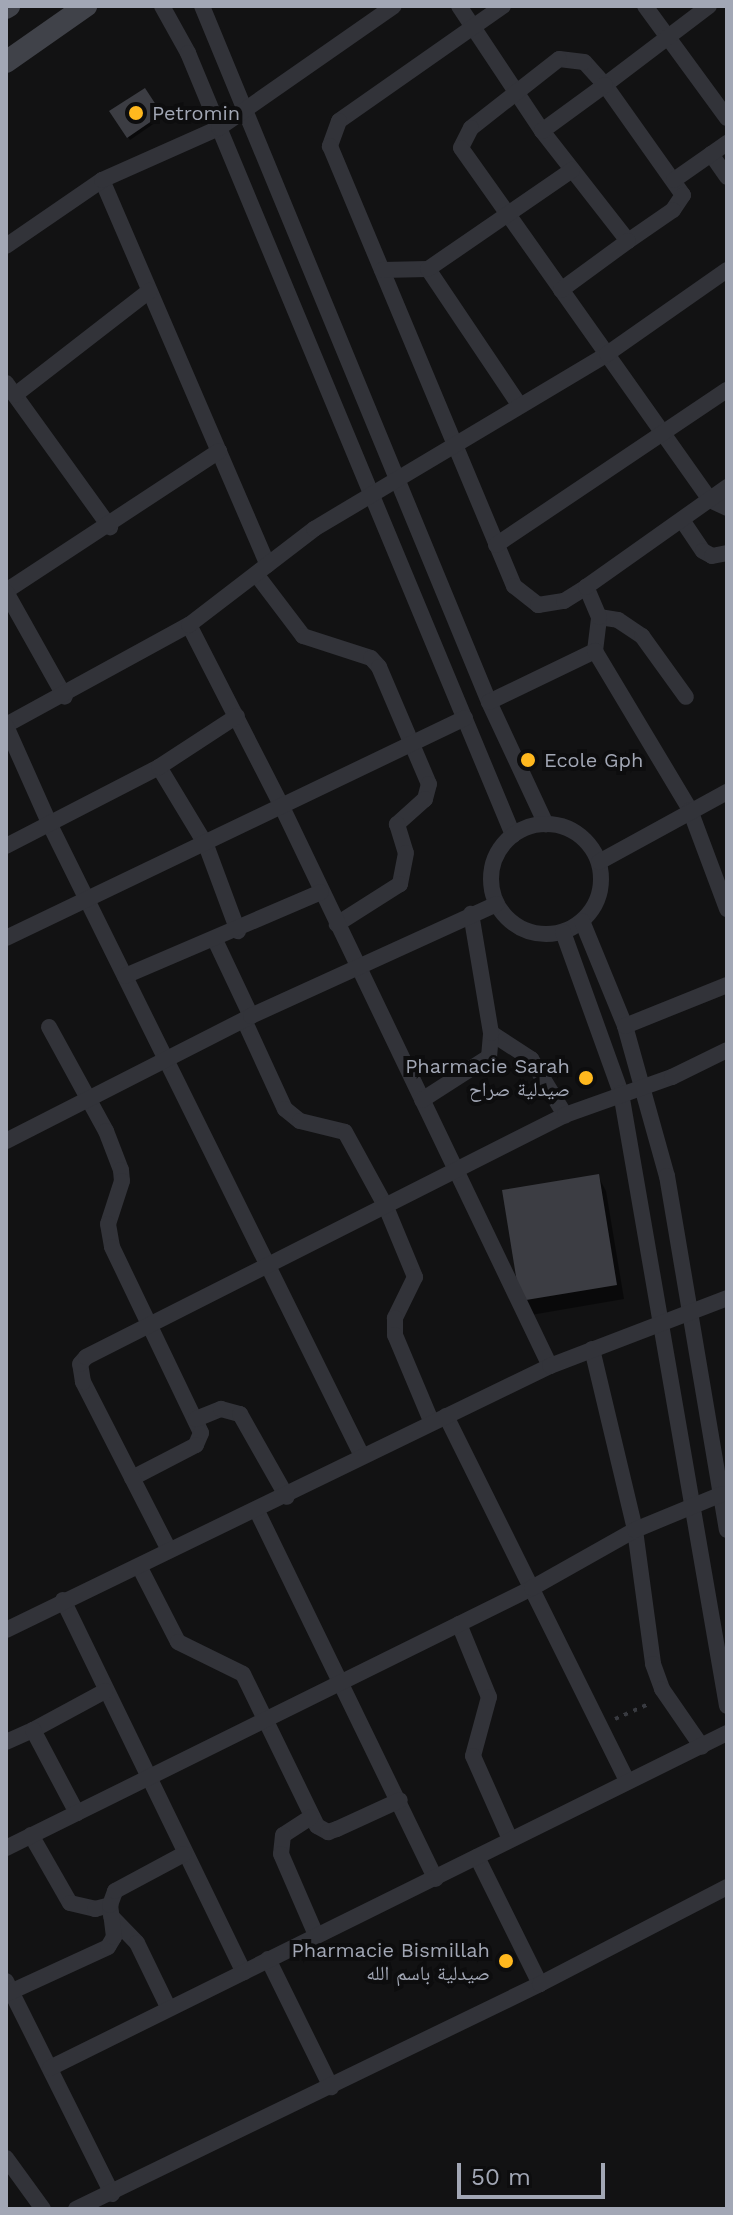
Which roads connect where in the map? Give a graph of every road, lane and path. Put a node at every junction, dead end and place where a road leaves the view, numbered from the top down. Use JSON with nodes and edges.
{"nodes":[{"id":1,"x":86,"y":6,"type":"edge"},
{"id":2,"x":162,"y":6,"type":"edge"},
{"id":3,"x":202,"y":6,"type":"edge"},
{"id":4,"x":394,"y":6,"type":"edge"},
{"id":5,"x":459,"y":6,"type":"edge"},
{"id":6,"x":503,"y":6,"type":"edge"},
{"id":7,"x":645,"y":6,"type":"edge"},
{"id":8,"x":709,"y":6,"type":"edge"},
{"id":9,"x":475,"y":28,"type":"junction"},
{"id":10,"x":667,"y":39,"type":"junction"},
{"id":11,"x":6,"y":62,"type":"edge"},
{"id":12,"x":605,"y":85,"type":"junction"},
{"id":13,"x":517,"y":90,"type":"junction"},
{"id":14,"x":246,"y":111,"type":"junction"},
{"id":15,"x":727,"y":118,"type":"edge"},
{"id":16,"x":219,"y":128,"type":"junction"},
{"id":17,"x":542,"y":131,"type":"junction"},
{"id":18,"x":727,"y":143,"type":"edge"},
{"id":19,"x":711,"y":154,"type":"junction"},
{"id":20,"x":572,"y":170,"type":"junction"},
{"id":21,"x":727,"y":177,"type":"edge"},
{"id":22,"x":102,"y":180,"type":"junction"},
{"id":23,"x":674,"y":180,"type":"junction"},
{"id":24,"x":506,"y":216,"type":"junction"},
{"id":25,"x":628,"y":241,"type":"junction"},
{"id":26,"x":6,"y":247,"type":"edge"},
{"id":27,"x":428,"y":269,"type":"junction"},
{"id":28,"x":382,"y":270,"type":"junction"},
{"id":29,"x":727,"y":270,"type":"edge"},
{"id":30,"x":561,"y":290,"type":"junction"},
{"id":31,"x":149,"y":291,"type":"junction"},
{"id":32,"x":607,"y":354,"type":"junction"},
{"id":33,"x":10,"y":389,"type":"edge"},
{"id":34,"x":727,"y":390,"type":"edge"},
{"id":35,"x":518,"y":403,"type":"junction"},
{"id":36,"x":664,"y":436,"type":"junction"},
{"id":37,"x":455,"y":440,"type":"junction"},
{"id":38,"x":219,"y":451,"type":"junction"},
{"id":39,"x":399,"y":475,"type":"junction"},
{"id":40,"x":727,"y":487,"type":"edge"},
{"id":41,"x":374,"y":491,"type":"junction"},
{"id":42,"x":710,"y":500,"type":"junction"},
{"id":43,"x":727,"y":508,"type":"edge"},
{"id":44,"x":682,"y":520,"type":"junction"},
{"id":45,"x":110,"y":527,"type":"junction"},
{"id":46,"x":496,"y":545,"type":"junction"},
{"id":47,"x":727,"y":553,"type":"edge"},
{"id":48,"x":262,"y":569,"type":"junction"},
{"id":49,"x":586,"y":587,"type":"junction"},
{"id":50,"x":6,"y":592,"type":"edge"},
{"id":51,"x":599,"y":617,"type":"junction"},
{"id":52,"x":189,"y":625,"type":"junction"},
{"id":53,"x":595,"y":651,"type":"junction"},
{"id":54,"x":65,"y":697,"type":"junction"},
{"id":55,"x":686,"y":697,"type":"dead end"},
{"id":56,"x":489,"y":702,"type":"junction"},
{"id":57,"x":237,"y":716,"type":"junction"},
{"id":58,"x":465,"y":718,"type":"junction"},
{"id":59,"x":6,"y":726,"type":"edge"},
{"id":60,"x":410,"y":743,"type":"junction"},
{"id":61,"x":159,"y":767,"type":"junction"},
{"id":62,"x":727,"y":792,"type":"edge"},
{"id":63,"x":282,"y":807,"type":"junction"},
{"id":64,"x":690,"y":810,"type":"junction"},
{"id":65,"x":546,"y":824,"type":"junction"},
{"id":66,"x":51,"y":827,"type":"junction"},
{"id":67,"x":513,"y":835,"type":"junction"},
{"id":68,"x":206,"y":845,"type":"junction"},
{"id":69,"x":6,"y":846,"type":"edge"},
{"id":70,"x":599,"y":862,"type":"junction"},
{"id":71,"x":321,"y":892,"type":"junction"},
{"id":72,"x":90,"y":901,"type":"junction"},
{"id":73,"x":497,"y":904,"type":"junction"},
{"id":74,"x":727,"y":909,"type":"edge"},
{"id":75,"x":471,"y":914,"type":"junction"},
{"id":76,"x":582,"y":921,"type":"junction"},
{"id":77,"x":337,"y":924,"type":"junction"},
{"id":78,"x":238,"y":931,"type":"junction"},
{"id":79,"x":563,"y":932,"type":"junction"},
{"id":80,"x":6,"y":938,"type":"edge"},
{"id":81,"x":215,"y":940,"type":"junction"},
{"id":82,"x":359,"y":965,"type":"junction"},
{"id":83,"x":125,"y":976,"type":"junction"},
{"id":84,"x":727,"y":985,"type":"edge"},
{"id":85,"x":247,"y":1018,"type":"junction"},
{"id":86,"x":625,"y":1026,"type":"junction"},
{"id":87,"x":49,"y":1027,"type":"dead end"},
{"id":88,"x":491,"y":1033,"type":"junction"},
{"id":89,"x":727,"y":1050,"type":"edge"},
{"id":90,"x":165,"y":1059,"type":"junction"},
{"id":91,"x":645,"y":1086,"type":"junction"},
{"id":92,"x":621,"y":1093,"type":"junction"},
{"id":93,"x":88,"y":1098,"type":"junction"},
{"id":94,"x":422,"y":1100,"type":"junction"},
{"id":95,"x":565,"y":1115,"type":"junction"},
{"id":96,"x":6,"y":1141,"type":"edge"},
{"id":97,"x":458,"y":1169,"type":"junction"},
{"id":98,"x":386,"y":1207,"type":"junction"},
{"id":99,"x":266,"y":1269,"type":"junction"},
{"id":100,"x":727,"y":1298,"type":"edge"},
{"id":101,"x":692,"y":1312,"type":"junction"},
{"id":102,"x":662,"y":1319,"type":"junction"},
{"id":103,"x":150,"y":1325,"type":"junction"},
{"id":104,"x":592,"y":1349,"type":"junction"},
{"id":105,"x":550,"y":1366,"type":"junction"},
{"id":106,"x":196,"y":1419,"type":"junction"},
{"id":107,"x":439,"y":1420,"type":"junction"},
{"id":108,"x":362,"y":1456,"type":"junction"},
{"id":109,"x":132,"y":1478,"type":"junction"},
{"id":110,"x":722,"y":1494,"type":"junction"},
{"id":111,"x":287,"y":1497,"type":"junction"},
{"id":112,"x":693,"y":1502,"type":"junction"},
{"id":113,"x":257,"y":1511,"type":"junction"},
{"id":114,"x":635,"y":1530,"type":"junction"},
{"id":115,"x":727,"y":1530,"type":"edge"},
{"id":116,"x":169,"y":1550,"type":"junction"},
{"id":117,"x":139,"y":1566,"type":"junction"},
{"id":118,"x":532,"y":1588,"type":"junction"},
{"id":119,"x":63,"y":1600,"type":"junction"},
{"id":120,"x":459,"y":1624,"type":"junction"},
{"id":121,"x":6,"y":1630,"type":"edge"},
{"id":122,"x":342,"y":1683,"type":"junction"},
{"id":123,"x":105,"y":1691,"type":"junction"},
{"id":124,"x":668,"y":1695,"type":"junction"},
{"id":125,"x":727,"y":1706,"type":"edge"},
{"id":126,"x":269,"y":1718,"type":"junction"},
{"id":127,"x":600,"y":1726,"type":"junction"},
{"id":128,"x":33,"y":1730,"type":"junction"},
{"id":129,"x":727,"y":1733,"type":"edge"},
{"id":130,"x":6,"y":1742,"type":"edge"},
{"id":131,"x":702,"y":1747,"type":"junction"},
{"id":132,"x":148,"y":1778,"type":"junction"},
{"id":133,"x":627,"y":1781,"type":"junction"},
{"id":134,"x":400,"y":1800,"type":"junction"},
{"id":135,"x":77,"y":1813,"type":"junction"},
{"id":136,"x":311,"y":1817,"type":"junction"},
{"id":137,"x":31,"y":1835,"type":"junction"},
{"id":138,"x":510,"y":1839,"type":"junction"},
{"id":139,"x":6,"y":1848,"type":"edge"},
{"id":140,"x":184,"y":1854,"type":"junction"},
{"id":141,"x":477,"y":1857,"type":"junction"},
{"id":142,"x":436,"y":1879,"type":"junction"},
{"id":143,"x":727,"y":1887,"type":"edge"},
{"id":144,"x":110,"y":1911,"type":"junction"},
{"id":145,"x":316,"y":1935,"type":"junction"},
{"id":146,"x":268,"y":1959,"type":"junction"},
{"id":147,"x":244,"y":1972,"type":"junction"},
{"id":148,"x":540,"y":1984,"type":"junction"},
{"id":149,"x":8,"y":1989,"type":"edge"},
{"id":150,"x":169,"y":2009,"type":"junction"},
{"id":151,"x":50,"y":2068,"type":"junction"},
{"id":152,"x":331,"y":2087,"type":"junction"},
{"id":153,"x":6,"y":2158,"type":"edge"},
{"id":154,"x":112,"y":2194,"type":"junction"},
{"id":155,"x":43,"y":2209,"type":"edge"},
{"id":156,"x":76,"y":2209,"type":"edge"}],
"edges":[{"from":1,"to":11,"type":"main road"},
{"from":2,"to":16,"type":"street"},
{"from":3,"to":14,"type":"street"},
{"from":4,"to":14,"type":"street"},
{"from":5,"to":9,"type":"street"},
{"from":6,"to":9,"type":"street"},
{"from":7,"to":10,"type":"street"},
{"from":8,"to":10,"type":"street"},
{"from":9,"to":13,"type":"street"},
{"from":9,"to":28,"type":"street"},
{"from":10,"to":12,"type":"street"},
{"from":10,"to":15,"type":"street"},
{"from":12,"to":13,"type":"street"},
{"from":12,"to":17,"type":"street"},
{"from":12,"to":23,"type":"street"},
{"from":13,"to":17,"type":"street"},
{"from":13,"to":24,"type":"street"},
{"from":14,"to":16,"type":"street"},
{"from":14,"to":39,"type":"street"},
{"from":16,"to":22,"type":"street"},
{"from":16,"to":41,"type":"street"},
{"from":17,"to":20,"type":"street"},
{"from":18,"to":19,"type":"street"},
{"from":19,"to":21,"type":"street"},
{"from":19,"to":23,"type":"street"},
{"from":20,"to":24,"type":"street"},
{"from":20,"to":25,"type":"street"},
{"from":22,"to":26,"type":"street"},
{"from":22,"to":31,"type":"street"},
{"from":23,"to":25,"type":"street"},
{"from":24,"to":27,"type":"street"},
{"from":24,"to":30,"type":"street"},
{"from":25,"to":30,"type":"street"},
{"from":27,"to":28,"type":"street"},
{"from":27,"to":35,"type":"street"},
{"from":28,"to":37,"type":"street"},
{"from":29,"to":32,"type":"street"},
{"from":30,"to":32,"type":"street"},
{"from":31,"to":33,"type":"street"},
{"from":31,"to":38,"type":"street"},
{"from":32,"to":35,"type":"street"},
{"from":32,"to":36,"type":"street"},
{"from":33,"to":45,"type":"street"},
{"from":34,"to":36,"type":"street"},
{"from":35,"to":37,"type":"street"},
{"from":36,"to":42,"type":"street"},
{"from":36,"to":46,"type":"street"},
{"from":37,"to":39,"type":"street"},
{"from":37,"to":46,"type":"street"},
{"from":38,"to":45,"type":"street"},
{"from":38,"to":48,"type":"street"},
{"from":39,"to":41,"type":"street"},
{"from":39,"to":56,"type":"street"},
{"from":40,"to":42,"type":"street"},
{"from":41,"to":48,"type":"street"},
{"from":41,"to":58,"type":"street"},
{"from":42,"to":43,"type":"street"},
{"from":42,"to":44,"type":"street"},
{"from":44,"to":47,"type":"street"},
{"from":44,"to":49,"type":"street"},
{"from":45,"to":50,"type":"street"},
{"from":46,"to":49,"type":"street"},
{"from":48,"to":52,"type":"street"},
{"from":48,"to":60,"type":"street"},
{"from":49,"to":51,"type":"street"},
{"from":50,"to":54,"type":"street"},
{"from":51,"to":53,"type":"street"},
{"from":51,"to":55,"type":"street"},
{"from":52,"to":54,"type":"street"},
{"from":52,"to":57,"type":"street"},
{"from":53,"to":56,"type":"street"},
{"from":53,"to":64,"type":"street"},
{"from":54,"to":59,"type":"street"},
{"from":56,"to":65,"type":"street"},
{"from":57,"to":61,"type":"street"},
{"from":57,"to":63,"type":"street"},
{"from":58,"to":60,"type":"street"},
{"from":58,"to":67,"type":"street"},
{"from":59,"to":66,"type":"street"},
{"from":60,"to":63,"type":"street"},
{"from":60,"to":77,"type":"street"},
{"from":61,"to":66,"type":"street"},
{"from":61,"to":68,"type":"street"},
{"from":62,"to":64,"type":"street"},
{"from":63,"to":68,"type":"street"},
{"from":63,"to":71,"type":"street"},
{"from":64,"to":70,"type":"street"},
{"from":64,"to":74,"type":"street"},
{"from":65,"to":67,"type":"street"},
{"from":65,"to":70,"type":"street"},
{"from":66,"to":69,"type":"street"},
{"from":66,"to":72,"type":"street"},
{"from":67,"to":73,"type":"street"},
{"from":68,"to":72,"type":"street"},
{"from":68,"to":78,"type":"street"},
{"from":70,"to":76,"type":"street"},
{"from":71,"to":77,"type":"street"},
{"from":71,"to":78,"type":"street"},
{"from":72,"to":80,"type":"street"},
{"from":72,"to":83,"type":"street"},
{"from":73,"to":75,"type":"street"},
{"from":73,"to":79,"type":"street"},
{"from":75,"to":82,"type":"street"},
{"from":75,"to":88,"type":"street"},
{"from":76,"to":79,"type":"street"},
{"from":76,"to":86,"type":"street"},
{"from":77,"to":82,"type":"street"},
{"from":78,"to":81,"type":"street"},
{"from":79,"to":92,"type":"street"},
{"from":81,"to":83,"type":"street"},
{"from":81,"to":85,"type":"street"},
{"from":82,"to":85,"type":"street"},
{"from":82,"to":94,"type":"street"},
{"from":83,"to":90,"type":"street"},
{"from":84,"to":86,"type":"street"},
{"from":85,"to":90,"type":"street"},
{"from":85,"to":98,"type":"street"},
{"from":86,"to":91,"type":"street"},
{"from":87,"to":93,"type":"street"},
{"from":88,"to":94,"type":"street"},
{"from":88,"to":95,"type":"street"},
{"from":89,"to":91,"type":"street"},
{"from":90,"to":93,"type":"street"},
{"from":90,"to":99,"type":"street"},
{"from":91,"to":92,"type":"street"},
{"from":91,"to":101,"type":"street"},
{"from":92,"to":95,"type":"street"},
{"from":92,"to":102,"type":"street"},
{"from":93,"to":96,"type":"street"},
{"from":93,"to":103,"type":"street"},
{"from":94,"to":97,"type":"street"},
{"from":95,"to":97,"type":"street"},
{"from":97,"to":98,"type":"street"},
{"from":97,"to":105,"type":"street"},
{"from":98,"to":99,"type":"street"},
{"from":98,"to":107,"type":"street"},
{"from":99,"to":103,"type":"street"},
{"from":99,"to":108,"type":"street"},
{"from":100,"to":101,"type":"street"},
{"from":101,"to":102,"type":"street"},
{"from":101,"to":110,"type":"street"},
{"from":102,"to":104,"type":"street"},
{"from":102,"to":112,"type":"street"},
{"from":103,"to":106,"type":"street"},
{"from":103,"to":109,"type":"street"},
{"from":104,"to":105,"type":"street"},
{"from":104,"to":114,"type":"street"},
{"from":105,"to":107,"type":"street"},
{"from":106,"to":109,"type":"street"},
{"from":106,"to":111,"type":"street"},
{"from":107,"to":108,"type":"street"},
{"from":107,"to":118,"type":"street"},
{"from":108,"to":111,"type":"street"},
{"from":109,"to":116,"type":"street"},
{"from":110,"to":112,"type":"street"},
{"from":110,"to":115,"type":"street"},
{"from":111,"to":113,"type":"street"},
{"from":112,"to":114,"type":"street"},
{"from":112,"to":125,"type":"street"},
{"from":113,"to":116,"type":"street"},
{"from":113,"to":122,"type":"street"},
{"from":114,"to":118,"type":"street"},
{"from":114,"to":124,"type":"street"},
{"from":116,"to":117,"type":"street"},
{"from":117,"to":119,"type":"street"},
{"from":117,"to":126,"type":"street"},
{"from":118,"to":120,"type":"street"},
{"from":118,"to":127,"type":"street"},
{"from":119,"to":121,"type":"street"},
{"from":119,"to":123,"type":"street"},
{"from":120,"to":122,"type":"street"},
{"from":120,"to":138,"type":"street"},
{"from":122,"to":126,"type":"street"},
{"from":122,"to":134,"type":"street"},
{"from":123,"to":128,"type":"street"},
{"from":123,"to":132,"type":"street"},
{"from":124,"to":127,"type":"path"},
{"from":124,"to":131,"type":"street"},
{"from":126,"to":132,"type":"street"},
{"from":126,"to":136,"type":"street"},
{"from":127,"to":133,"type":"street"},
{"from":128,"to":130,"type":"street"},
{"from":128,"to":135,"type":"street"},
{"from":129,"to":131,"type":"street"},
{"from":131,"to":133,"type":"street"},
{"from":132,"to":135,"type":"street"},
{"from":132,"to":140,"type":"street"},
{"from":133,"to":138,"type":"street"},
{"from":134,"to":136,"type":"street"},
{"from":134,"to":142,"type":"street"},
{"from":135,"to":137,"type":"street"},
{"from":136,"to":145,"type":"street"},
{"from":137,"to":139,"type":"street"},
{"from":137,"to":144,"type":"street"},
{"from":138,"to":141,"type":"street"},
{"from":140,"to":144,"type":"street"},
{"from":140,"to":147,"type":"street"},
{"from":141,"to":142,"type":"street"},
{"from":141,"to":148,"type":"street"},
{"from":142,"to":145,"type":"street"},
{"from":143,"to":148,"type":"street"},
{"from":144,"to":149,"type":"street"},
{"from":144,"to":150,"type":"street"},
{"from":145,"to":146,"type":"street"},
{"from":146,"to":147,"type":"street"},
{"from":146,"to":152,"type":"street"},
{"from":147,"to":150,"type":"street"},
{"from":148,"to":152,"type":"street"},
{"from":149,"to":151,"type":"street"},
{"from":150,"to":151,"type":"street"},
{"from":151,"to":154,"type":"street"},
{"from":152,"to":154,"type":"street"},
{"from":153,"to":155,"type":"street"},
{"from":154,"to":156,"type":"street"}]}
